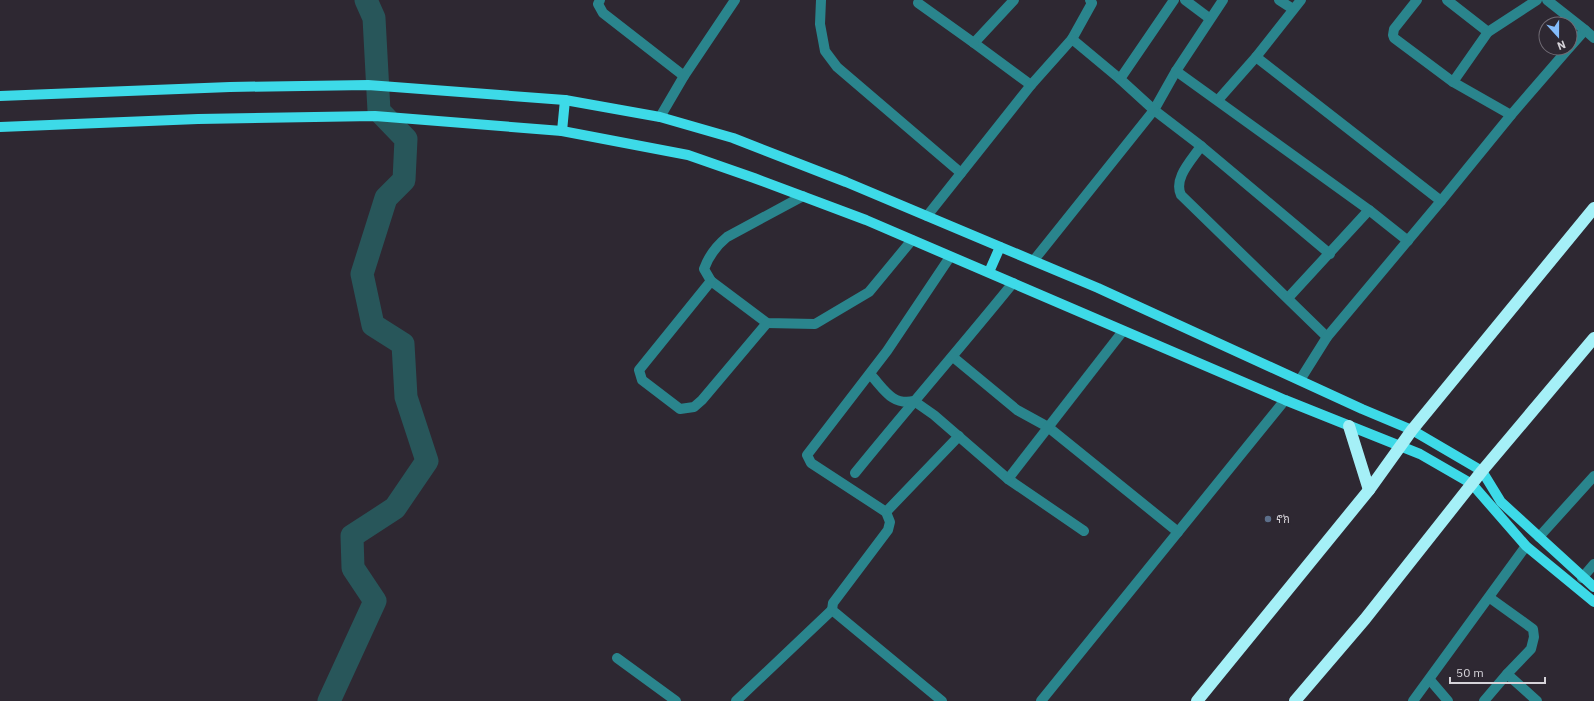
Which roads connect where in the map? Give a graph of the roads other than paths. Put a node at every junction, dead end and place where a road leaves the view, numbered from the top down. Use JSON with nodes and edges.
{"nodes":[{"id":1,"x":600,"y":0,"type":"edge"},
{"id":2,"x":735,"y":0,"type":"edge"},
{"id":3,"x":821,"y":0,"type":"edge"},
{"id":4,"x":1014,"y":0,"type":"edge"},
{"id":5,"x":1090,"y":0,"type":"edge"},
{"id":6,"x":1174,"y":0,"type":"edge"},
{"id":7,"x":1185,"y":0,"type":"edge"},
{"id":8,"x":1223,"y":0,"type":"edge"},
{"id":9,"x":1279,"y":0,"type":"edge"},
{"id":10,"x":1301,"y":0,"type":"edge"},
{"id":11,"x":1417,"y":0,"type":"edge"},
{"id":12,"x":1447,"y":0,"type":"edge"},
{"id":13,"x":1537,"y":0,"type":"edge"},
{"id":14,"x":1547,"y":0,"type":"edge"},
{"id":15,"x":918,"y":4,"type":"dead end"},
{"id":16,"x":1293,"y":10,"type":"junction"},
{"id":17,"x":1209,"y":18,"type":"junction"},
{"id":18,"x":1585,"y":30,"type":"junction"},
{"id":19,"x":1488,"y":32,"type":"junction"},
{"id":20,"x":1578,"y":38,"type":"edge"},
{"id":21,"x":1594,"y":38,"type":"edge"},
{"id":22,"x":1072,"y":40,"type":"junction"},
{"id":23,"x":974,"y":43,"type":"junction"},
{"id":24,"x":1256,"y":56,"type":"junction"},
{"id":25,"x":1562,"y":56,"type":"edge"},
{"id":26,"x":1176,"y":71,"type":"junction"},
{"id":27,"x":684,"y":76,"type":"junction"},
{"id":28,"x":1120,"y":79,"type":"junction"},
{"id":29,"x":1453,"y":82,"type":"junction"},
{"id":30,"x":1031,"y":85,"type":"junction"},
{"id":31,"x":0,"y":96,"type":"edge"},
{"id":32,"x":565,"y":100,"type":"junction"},
{"id":33,"x":1218,"y":100,"type":"junction"},
{"id":34,"x":1154,"y":110,"type":"junction"},
{"id":35,"x":1511,"y":114,"type":"junction"},
{"id":36,"x":660,"y":117,"type":"junction"},
{"id":37,"x":0,"y":127,"type":"edge"},
{"id":38,"x":562,"y":130,"type":"junction"},
{"id":39,"x":1201,"y":146,"type":"junction"},
{"id":40,"x":961,"y":173,"type":"junction"},
{"id":41,"x":803,"y":196,"type":"junction"},
{"id":42,"x":1441,"y":202,"type":"junction"},
{"id":43,"x":1594,"y":208,"type":"edge"},
{"id":44,"x":1368,"y":210,"type":"junction"},
{"id":45,"x":927,"y":216,"type":"junction"},
{"id":46,"x":912,"y":240,"type":"junction"},
{"id":47,"x":1408,"y":241,"type":"junction"},
{"id":48,"x":1000,"y":247,"type":"junction"},
{"id":49,"x":1330,"y":254,"type":"junction"},
{"id":50,"x":950,"y":257,"type":"junction"},
{"id":51,"x":1034,"y":260,"type":"junction"},
{"id":52,"x":989,"y":272,"type":"junction"},
{"id":53,"x":711,"y":281,"type":"junction"},
{"id":54,"x":1013,"y":283,"type":"junction"},
{"id":55,"x":1288,"y":298,"type":"junction"},
{"id":56,"x":767,"y":323,"type":"junction"},
{"id":57,"x":1123,"y":331,"type":"junction"},
{"id":58,"x":1327,"y":337,"type":"junction"},
{"id":59,"x":1594,"y":338,"type":"edge"},
{"id":60,"x":953,"y":357,"type":"junction"},
{"id":61,"x":870,"y":374,"type":"junction"},
{"id":62,"x":1300,"y":380,"type":"junction"},
{"id":63,"x":1284,"y":400,"type":"junction"},
{"id":64,"x":914,"y":401,"type":"junction"},
{"id":65,"x":1349,"y":426,"type":"junction"},
{"id":66,"x":1048,"y":427,"type":"junction"},
{"id":67,"x":1412,"y":430,"type":"junction"},
{"id":68,"x":959,"y":436,"type":"junction"},
{"id":69,"x":1401,"y":446,"type":"junction"},
{"id":70,"x":1482,"y":471,"type":"junction"},
{"id":71,"x":855,"y":473,"type":"dead end"},
{"id":72,"x":1594,"y":476,"type":"edge"},
{"id":73,"x":1008,"y":479,"type":"junction"},
{"id":74,"x":1472,"y":484,"type":"junction"},
{"id":75,"x":1369,"y":490,"type":"junction"},
{"id":76,"x":886,"y":512,"type":"junction"},
{"id":77,"x":1084,"y":531,"type":"dead end"},
{"id":78,"x":1178,"y":532,"type":"junction"},
{"id":79,"x":1539,"y":537,"type":"junction"},
{"id":80,"x":1526,"y":546,"type":"junction"},
{"id":81,"x":1594,"y":564,"type":"edge"},
{"id":82,"x":1582,"y":578,"type":"junction"},
{"id":83,"x":1594,"y":587,"type":"edge"},
{"id":84,"x":1490,"y":598,"type":"junction"},
{"id":85,"x":1594,"y":602,"type":"edge"},
{"id":86,"x":832,"y":610,"type":"junction"},
{"id":87,"x":616,"y":658,"type":"dead end"},
{"id":88,"x":1507,"y":674,"type":"junction"},
{"id":89,"x":1430,"y":680,"type":"junction"},
{"id":90,"x":676,"y":701,"type":"edge"},
{"id":91,"x":736,"y":701,"type":"edge"},
{"id":92,"x":942,"y":701,"type":"edge"},
{"id":93,"x":1041,"y":701,"type":"edge"},
{"id":94,"x":1198,"y":701,"type":"edge"},
{"id":95,"x":1295,"y":701,"type":"edge"},
{"id":96,"x":1413,"y":701,"type":"edge"},
{"id":97,"x":1448,"y":701,"type":"edge"},
{"id":98,"x":1484,"y":701,"type":"edge"},
{"id":99,"x":1537,"y":701,"type":"edge"}],
"edges":[{"from":1,"to":27,"type":"street"},
{"from":2,"to":27,"type":"street"},
{"from":3,"to":40,"type":"street"},
{"from":4,"to":23,"type":"street"},
{"from":5,"to":22,"type":"street"},
{"from":6,"to":28,"type":"street"},
{"from":7,"to":17,"type":"street"},
{"from":8,"to":17,"type":"street"},
{"from":9,"to":16,"type":"street"},
{"from":10,"to":16,"type":"street"},
{"from":11,"to":29,"type":"street"},
{"from":12,"to":19,"type":"street"},
{"from":13,"to":19,"type":"street"},
{"from":14,"to":18,"type":"street"},
{"from":15,"to":23,"type":"street"},
{"from":16,"to":24,"type":"street"},
{"from":17,"to":26,"type":"street"},
{"from":18,"to":20,"type":"street"},
{"from":18,"to":21,"type":"street"},
{"from":19,"to":29,"type":"street"},
{"from":22,"to":28,"type":"street"},
{"from":22,"to":30,"type":"street"},
{"from":23,"to":30,"type":"street"},
{"from":24,"to":33,"type":"street"},
{"from":24,"to":42,"type":"street"},
{"from":25,"to":35,"type":"street"},
{"from":26,"to":33,"type":"street"},
{"from":26,"to":34,"type":"street"},
{"from":27,"to":36,"type":"street"},
{"from":28,"to":34,"type":"street"},
{"from":29,"to":35,"type":"street"},
{"from":30,"to":40,"type":"street"},
{"from":31,"to":32,"type":"main road"},
{"from":32,"to":36,"type":"main road"},
{"from":32,"to":38,"type":"main road"},
{"from":33,"to":44,"type":"street"},
{"from":34,"to":39,"type":"street"},
{"from":34,"to":51,"type":"street"},
{"from":35,"to":42,"type":"street"},
{"from":36,"to":45,"type":"main road"},
{"from":37,"to":38,"type":"main road"},
{"from":38,"to":41,"type":"main road"},
{"from":39,"to":49,"type":"street"},
{"from":39,"to":55,"type":"street"},
{"from":40,"to":45,"type":"street"},
{"from":41,"to":46,"type":"main road"},
{"from":41,"to":53,"type":"street"},
{"from":42,"to":47,"type":"street"},
{"from":43,"to":67,"type":"highway"},
{"from":44,"to":47,"type":"street"},
{"from":44,"to":49,"type":"street"},
{"from":45,"to":48,"type":"main road"},
{"from":46,"to":50,"type":"main road"},
{"from":46,"to":56,"type":"street"},
{"from":47,"to":58,"type":"street"},
{"from":48,"to":51,"type":"main road"},
{"from":48,"to":52,"type":"main road"},
{"from":49,"to":55,"type":"street"},
{"from":50,"to":52,"type":"main road"},
{"from":50,"to":61,"type":"street"},
{"from":51,"to":62,"type":"main road"},
{"from":52,"to":54,"type":"main road"},
{"from":53,"to":56,"type":"street"},
{"from":53,"to":56,"type":"street"},
{"from":54,"to":57,"type":"main road"},
{"from":54,"to":60,"type":"street"},
{"from":55,"to":58,"type":"street"},
{"from":57,"to":63,"type":"main road"},
{"from":57,"to":66,"type":"street"},
{"from":58,"to":62,"type":"street"},
{"from":59,"to":70,"type":"highway"},
{"from":60,"to":64,"type":"street"},
{"from":60,"to":66,"type":"street"},
{"from":61,"to":64,"type":"street"},
{"from":61,"to":76,"type":"street"},
{"from":62,"to":67,"type":"main road"},
{"from":63,"to":65,"type":"main road"},
{"from":63,"to":78,"type":"street"},
{"from":64,"to":68,"type":"street"},
{"from":64,"to":71,"type":"street"},
{"from":65,"to":69,"type":"main road"},
{"from":65,"to":75,"type":"highway"},
{"from":66,"to":73,"type":"street"},
{"from":66,"to":78,"type":"street"},
{"from":67,"to":69,"type":"highway"},
{"from":67,"to":70,"type":"main road"},
{"from":68,"to":73,"type":"street"},
{"from":68,"to":76,"type":"street"},
{"from":69,"to":74,"type":"main road"},
{"from":69,"to":75,"type":"highway"},
{"from":70,"to":74,"type":"highway"},
{"from":70,"to":79,"type":"main road"},
{"from":72,"to":79,"type":"street"},
{"from":73,"to":77,"type":"street"},
{"from":74,"to":80,"type":"main road"},
{"from":74,"to":95,"type":"highway"},
{"from":75,"to":94,"type":"highway"},
{"from":76,"to":86,"type":"street"},
{"from":78,"to":93,"type":"street"},
{"from":79,"to":82,"type":"main road"},
{"from":80,"to":84,"type":"street"},
{"from":80,"to":85,"type":"main road"},
{"from":81,"to":82,"type":"street"},
{"from":82,"to":83,"type":"main road"},
{"from":84,"to":88,"type":"street"},
{"from":84,"to":89,"type":"street"},
{"from":86,"to":91,"type":"street"},
{"from":86,"to":92,"type":"street"},
{"from":87,"to":90,"type":"street"},
{"from":88,"to":98,"type":"street"},
{"from":88,"to":99,"type":"street"},
{"from":89,"to":96,"type":"street"},
{"from":89,"to":97,"type":"street"}]}
